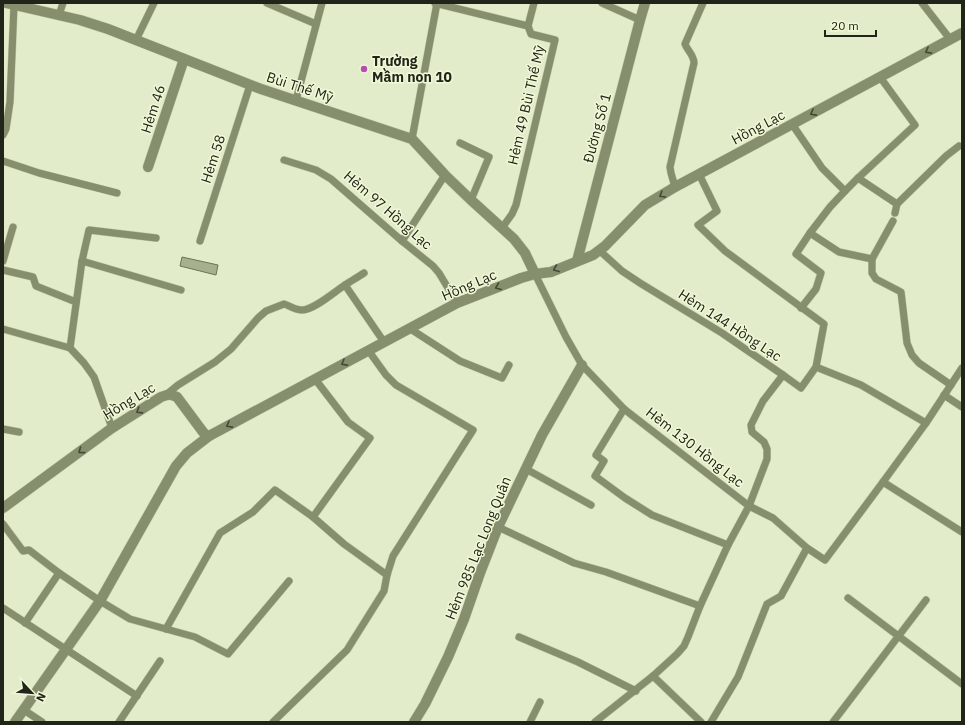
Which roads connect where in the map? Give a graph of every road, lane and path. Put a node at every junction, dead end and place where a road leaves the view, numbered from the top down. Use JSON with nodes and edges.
{"nodes":[{"id":1,"x":63,"y":3,"type":"edge"},
{"id":2,"x":154,"y":3,"type":"edge"},
{"id":3,"x":267,"y":3,"type":"edge"},
{"id":4,"x":322,"y":3,"type":"edge"},
{"id":5,"x":436,"y":3,"type":"edge"},
{"id":6,"x":534,"y":3,"type":"edge"},
{"id":7,"x":602,"y":3,"type":"edge"},
{"id":8,"x":645,"y":3,"type":"edge"},
{"id":9,"x":703,"y":3,"type":"edge"},
{"id":10,"x":922,"y":3,"type":"edge"},
{"id":11,"x":10,"y":4,"type":"edge"},
{"id":12,"x":60,"y":15,"type":"junction"},
{"id":13,"x":640,"y":20,"type":"junction"},
{"id":14,"x":316,"y":24,"type":"junction"},
{"id":15,"x":528,"y":26,"type":"junction"},
{"id":16,"x":962,"y":33,"type":"edge"},
{"id":17,"x":950,"y":39,"type":"junction"},
{"id":18,"x":136,"y":40,"type":"junction"},
{"id":19,"x":184,"y":59,"type":"junction"},
{"id":20,"x":880,"y":77,"type":"junction"},
{"id":21,"x":250,"y":85,"type":"junction"},
{"id":22,"x":296,"y":100,"type":"junction"},
{"id":23,"x":792,"y":124,"type":"junction"},
{"id":24,"x":3,"y":135,"type":"edge"},
{"id":25,"x":412,"y":139,"type":"junction"},
{"id":26,"x":460,"y":143,"type":"dead end"},
{"id":27,"x":959,"y":146,"type":"dead end"},
{"id":28,"x":284,"y":160,"type":"dead end"},
{"id":29,"x":3,"y":161,"type":"edge"},
{"id":30,"x":148,"y":167,"type":"dead end"},
{"id":31,"x":699,"y":174,"type":"junction"},
{"id":32,"x":445,"y":175,"type":"junction"},
{"id":33,"x":858,"y":178,"type":"junction"},
{"id":34,"x":675,"y":187,"type":"junction"},
{"id":35,"x":845,"y":191,"type":"junction"},
{"id":36,"x":117,"y":193,"type":"dead end"},
{"id":37,"x":471,"y":200,"type":"junction"},
{"id":38,"x":896,"y":204,"type":"junction"},
{"id":39,"x":895,"y":213,"type":"dead end"},
{"id":40,"x":893,"y":221,"type":"dead end"},
{"id":41,"x":13,"y":227,"type":"dead end"},
{"id":42,"x":502,"y":228,"type":"junction"},
{"id":43,"x":810,"y":233,"type":"junction"},
{"id":44,"x":156,"y":238,"type":"dead end"},
{"id":45,"x":200,"y":240,"type":"dead end"},
{"id":46,"x":402,"y":241,"type":"junction"},
{"id":47,"x":600,"y":251,"type":"junction"},
{"id":48,"x":872,"y":259,"type":"junction"},
{"id":49,"x":3,"y":261,"type":"edge"},
{"id":50,"x":82,"y":261,"type":"junction"},
{"id":51,"x":577,"y":261,"type":"junction"},
{"id":52,"x":3,"y":270,"type":"edge"},
{"id":53,"x":364,"y":273,"type":"dead end"},
{"id":54,"x":535,"y":274,"type":"junction"},
{"id":55,"x":345,"y":285,"type":"junction"},
{"id":56,"x":181,"y":290,"type":"dead end"},
{"id":57,"x":76,"y":302,"type":"junction"},
{"id":58,"x":457,"y":303,"type":"junction"},
{"id":59,"x":801,"y":308,"type":"junction"},
{"id":60,"x":409,"y":328,"type":"junction"},
{"id":61,"x":3,"y":329,"type":"edge"},
{"id":62,"x":384,"y":342,"type":"junction"},
{"id":63,"x":70,"y":348,"type":"junction"},
{"id":64,"x":368,"y":350,"type":"junction"},
{"id":65,"x":509,"y":365,"type":"dead end"},
{"id":66,"x":582,"y":365,"type":"junction"},
{"id":67,"x":816,"y":367,"type":"junction"},
{"id":68,"x":962,"y":368,"type":"edge"},
{"id":69,"x":783,"y":375,"type":"junction"},
{"id":70,"x":315,"y":379,"type":"junction"},
{"id":71,"x":951,"y":385,"type":"junction"},
{"id":72,"x":168,"y":394,"type":"junction"},
{"id":73,"x":944,"y":395,"type":"junction"},
{"id":74,"x":962,"y":406,"type":"edge"},
{"id":75,"x":624,"y":409,"type":"junction"},
{"id":76,"x":926,"y":423,"type":"junction"},
{"id":77,"x":112,"y":428,"type":"junction"},
{"id":78,"x":3,"y":429,"type":"edge"},
{"id":79,"x":19,"y":432,"type":"dead end"},
{"id":80,"x":209,"y":436,"type":"junction"},
{"id":81,"x":526,"y":469,"type":"junction"},
{"id":82,"x":883,"y":482,"type":"junction"},
{"id":83,"x":591,"y":505,"type":"dead end"},
{"id":84,"x":749,"y":506,"type":"junction"},
{"id":85,"x":3,"y":508,"type":"edge"},
{"id":86,"x":313,"y":517,"type":"junction"},
{"id":87,"x":3,"y":524,"type":"edge"},
{"id":88,"x":498,"y":527,"type":"junction"},
{"id":89,"x":962,"y":532,"type":"edge"},
{"id":90,"x":728,"y":545,"type":"junction"},
{"id":91,"x":807,"y":548,"type":"junction"},
{"id":92,"x":59,"y":574,"type":"junction"},
{"id":93,"x":387,"y":575,"type":"junction"},
{"id":94,"x":289,"y":581,"type":"dead end"},
{"id":95,"x":848,"y":598,"type":"dead end"},
{"id":96,"x":926,"y":600,"type":"dead end"},
{"id":97,"x":100,"y":601,"type":"junction"},
{"id":98,"x":700,"y":606,"type":"junction"},
{"id":99,"x":3,"y":608,"type":"edge"},
{"id":100,"x":25,"y":623,"type":"junction"},
{"id":101,"x":166,"y":629,"type":"junction"},
{"id":102,"x":899,"y":636,"type":"junction"},
{"id":103,"x":519,"y":637,"type":"dead end"},
{"id":104,"x":66,"y":650,"type":"junction"},
{"id":105,"x":160,"y":661,"type":"dead end"},
{"id":106,"x":653,"y":676,"type":"junction"},
{"id":107,"x":962,"y":684,"type":"edge"},
{"id":108,"x":636,"y":691,"type":"junction"},
{"id":109,"x":137,"y":696,"type":"junction"},
{"id":110,"x":540,"y":702,"type":"dead end"},
{"id":111,"x":24,"y":710,"type":"junction"},
{"id":112,"x":15,"y":722,"type":"edge"},
{"id":113,"x":42,"y":722,"type":"edge"},
{"id":114,"x":119,"y":722,"type":"edge"},
{"id":115,"x":273,"y":722,"type":"edge"},
{"id":116,"x":414,"y":722,"type":"edge"},
{"id":117,"x":530,"y":722,"type":"edge"},
{"id":118,"x":595,"y":722,"type":"edge"},
{"id":119,"x":701,"y":722,"type":"edge"},
{"id":120,"x":711,"y":722,"type":"edge"},
{"id":121,"x":833,"y":722,"type":"edge"}],
"edges":[{"from":1,"to":12,"type":"lane"},
{"from":2,"to":18,"type":"lane"},
{"from":3,"to":14,"type":"lane"},
{"from":4,"to":14,"type":"lane"},
{"from":5,"to":15,"type":"lane"},
{"from":5,"to":25,"type":"lane"},
{"from":6,"to":15,"type":"lane","name":"Hẻm 49 Bùi Thế Mỹ"},
{"from":7,"to":13,"type":"lane"},
{"from":8,"to":13,"type":"street","name":"Đường Số 1"},
{"from":9,"to":34,"type":"lane"},
{"from":10,"to":17,"type":"lane"},
{"from":11,"to":12,"type":"street","name":"Bùi Thế Mỹ"},
{"from":11,"to":24,"type":"lane"},
{"from":12,"to":18,"type":"street","name":"Bùi Thế Mỹ"},
{"from":13,"to":51,"type":"street","name":"Đường Số 1"},
{"from":14,"to":22,"type":"lane"},
{"from":15,"to":42,"type":"lane","name":"Hẻm 49 Bùi Thế Mỹ"},
{"from":16,"to":17,"type":"street","name":"Hồng Lạc"},
{"from":17,"to":20,"type":"street","name":"Hồng Lạc","one_way":true},
{"from":18,"to":19,"type":"street","name":"Bùi Thế Mỹ"},
{"from":19,"to":21,"type":"street","name":"Bùi Thế Mỹ"},
{"from":19,"to":30,"type":"street","name":"Hẻm 46"},
{"from":20,"to":23,"type":"street","name":"Hồng Lạc","one_way":true},
{"from":20,"to":33,"type":"lane"},
{"from":21,"to":22,"type":"street","name":"Bùi Thế Mỹ"},
{"from":21,"to":45,"type":"lane","name":"Hẻm 58"},
{"from":22,"to":25,"type":"street","name":"Bùi Thế Mỹ"},
{"from":23,"to":31,"type":"street","name":"Hồng Lạc"},
{"from":23,"to":35,"type":"lane"},
{"from":25,"to":32,"type":"street","name":"Bùi Thế Mỹ"},
{"from":26,"to":37,"type":"lane"},
{"from":27,"to":38,"type":"lane"},
{"from":28,"to":46,"type":"lane","name":"Hẻm 97 Hồng Lạc"},
{"from":29,"to":36,"type":"lane"},
{"from":31,"to":34,"type":"street","name":"Hồng Lạc"},
{"from":31,"to":59,"type":"lane"},
{"from":32,"to":37,"type":"street","name":"Bùi Thế Mỹ"},
{"from":32,"to":46,"type":"lane"},
{"from":33,"to":35,"type":"lane"},
{"from":33,"to":38,"type":"lane"},
{"from":34,"to":47,"type":"street","name":"Hồng Lạc","one_way":true},
{"from":35,"to":43,"type":"lane"},
{"from":37,"to":42,"type":"street","name":"Bùi Thế Mỹ"},
{"from":38,"to":39,"type":"lane"},
{"from":40,"to":48,"type":"lane"},
{"from":41,"to":49,"type":"lane"},
{"from":42,"to":54,"type":"street","name":"Bùi Thế Mỹ"},
{"from":43,"to":48,"type":"lane"},
{"from":43,"to":59,"type":"lane"},
{"from":44,"to":50,"type":"lane"},
{"from":46,"to":58,"type":"lane","name":"Hẻm 97 Hồng Lạc"},
{"from":47,"to":51,"type":"street","name":"Hồng Lạc"},
{"from":47,"to":69,"type":"lane","name":"Hẻm 144 Hồng Lạc"},
{"from":48,"to":71,"type":"lane"},
{"from":50,"to":56,"type":"lane"},
{"from":50,"to":57,"type":"lane"},
{"from":51,"to":54,"type":"street","name":"Hồng Lạc","one_way":true},
{"from":52,"to":57,"type":"lane"},
{"from":53,"to":55,"type":"lane"},
{"from":54,"to":58,"type":"street","name":"Hồng Lạc","one_way":true},
{"from":54,"to":66,"type":"lane","name":"Hẻm 130 Hồng Lạc"},
{"from":55,"to":62,"type":"lane"},
{"from":55,"to":72,"type":"lane"},
{"from":57,"to":63,"type":"lane"},
{"from":58,"to":60,"type":"street","name":"Hồng Lạc"},
{"from":59,"to":67,"type":"lane"},
{"from":60,"to":62,"type":"street","name":"Hồng Lạc"},
{"from":60,"to":65,"type":"lane"},
{"from":61,"to":63,"type":"lane"},
{"from":62,"to":64,"type":"street","name":"Hồng Lạc"},
{"from":63,"to":77,"type":"lane"},
{"from":64,"to":70,"type":"street","name":"Hồng Lạc","one_way":true},
{"from":64,"to":93,"type":"lane"},
{"from":66,"to":75,"type":"lane","name":"Hẻm 130 Hồng Lạc"},
{"from":66,"to":81,"type":"street","name":"Hẻm 985 Lạc Long Quân"},
{"from":67,"to":69,"type":"lane"},
{"from":67,"to":76,"type":"lane"},
{"from":68,"to":71,"type":"lane"},
{"from":69,"to":84,"type":"lane","name":"Hẻm 144 Hồng Lạc"},
{"from":70,"to":80,"type":"street","name":"Hồng Lạc","one_way":true},
{"from":70,"to":86,"type":"lane"},
{"from":71,"to":73,"type":"lane"},
{"from":72,"to":77,"type":"street","name":"Hồng Lạc","one_way":true},
{"from":72,"to":80,"type":"street","name":"Hồng Lạc"},
{"from":73,"to":74,"type":"lane"},
{"from":73,"to":76,"type":"lane"},
{"from":75,"to":84,"type":"lane","name":"Hẻm 130 Hồng Lạc"},
{"from":75,"to":90,"type":"lane","name":"Hẻm 130 Hồng Lạc"},
{"from":76,"to":82,"type":"lane"},
{"from":77,"to":85,"type":"street","name":"Hồng Lạc","one_way":true},
{"from":78,"to":79,"type":"lane"},
{"from":80,"to":97,"type":"street"},
{"from":81,"to":83,"type":"lane"},
{"from":81,"to":88,"type":"street","name":"Hẻm 985 Lạc Long Quân"},
{"from":82,"to":89,"type":"lane"},
{"from":82,"to":91,"type":"lane","name":"Hẻm 130 Hồng Lạc"},
{"from":84,"to":90,"type":"lane","name":"Hẻm 144 Hồng Lạc"},
{"from":84,"to":91,"type":"lane","name":"Hẻm 130 Hồng Lạc"},
{"from":86,"to":93,"type":"lane"},
{"from":86,"to":101,"type":"lane"},
{"from":87,"to":92,"type":"lane"},
{"from":88,"to":98,"type":"lane"},
{"from":88,"to":116,"type":"street","name":"Hẻm 985 Lạc Long Quân"},
{"from":90,"to":98,"type":"lane","name":"Hẻm 144 Hồng Lạc"},
{"from":91,"to":120,"type":"lane"},
{"from":92,"to":97,"type":"lane"},
{"from":92,"to":100,"type":"lane"},
{"from":93,"to":115,"type":"lane"},
{"from":94,"to":101,"type":"lane"},
{"from":95,"to":102,"type":"lane"},
{"from":96,"to":102,"type":"lane"},
{"from":97,"to":101,"type":"lane"},
{"from":97,"to":104,"type":"street"},
{"from":98,"to":106,"type":"lane","name":"Hẻm 144 Hồng Lạc"},
{"from":99,"to":100,"type":"lane"},
{"from":100,"to":104,"type":"lane"},
{"from":102,"to":107,"type":"lane"},
{"from":102,"to":121,"type":"lane"},
{"from":103,"to":108,"type":"lane"},
{"from":104,"to":109,"type":"lane"},
{"from":104,"to":111,"type":"street"},
{"from":105,"to":109,"type":"lane"},
{"from":106,"to":108,"type":"lane","name":"Hẻm 144 Hồng Lạc"},
{"from":106,"to":119,"type":"lane"},
{"from":108,"to":118,"type":"lane","name":"Hẻm 144 Hồng Lạc"},
{"from":109,"to":114,"type":"lane"},
{"from":110,"to":117,"type":"lane"},
{"from":111,"to":112,"type":"street"},
{"from":111,"to":113,"type":"lane"}]}
